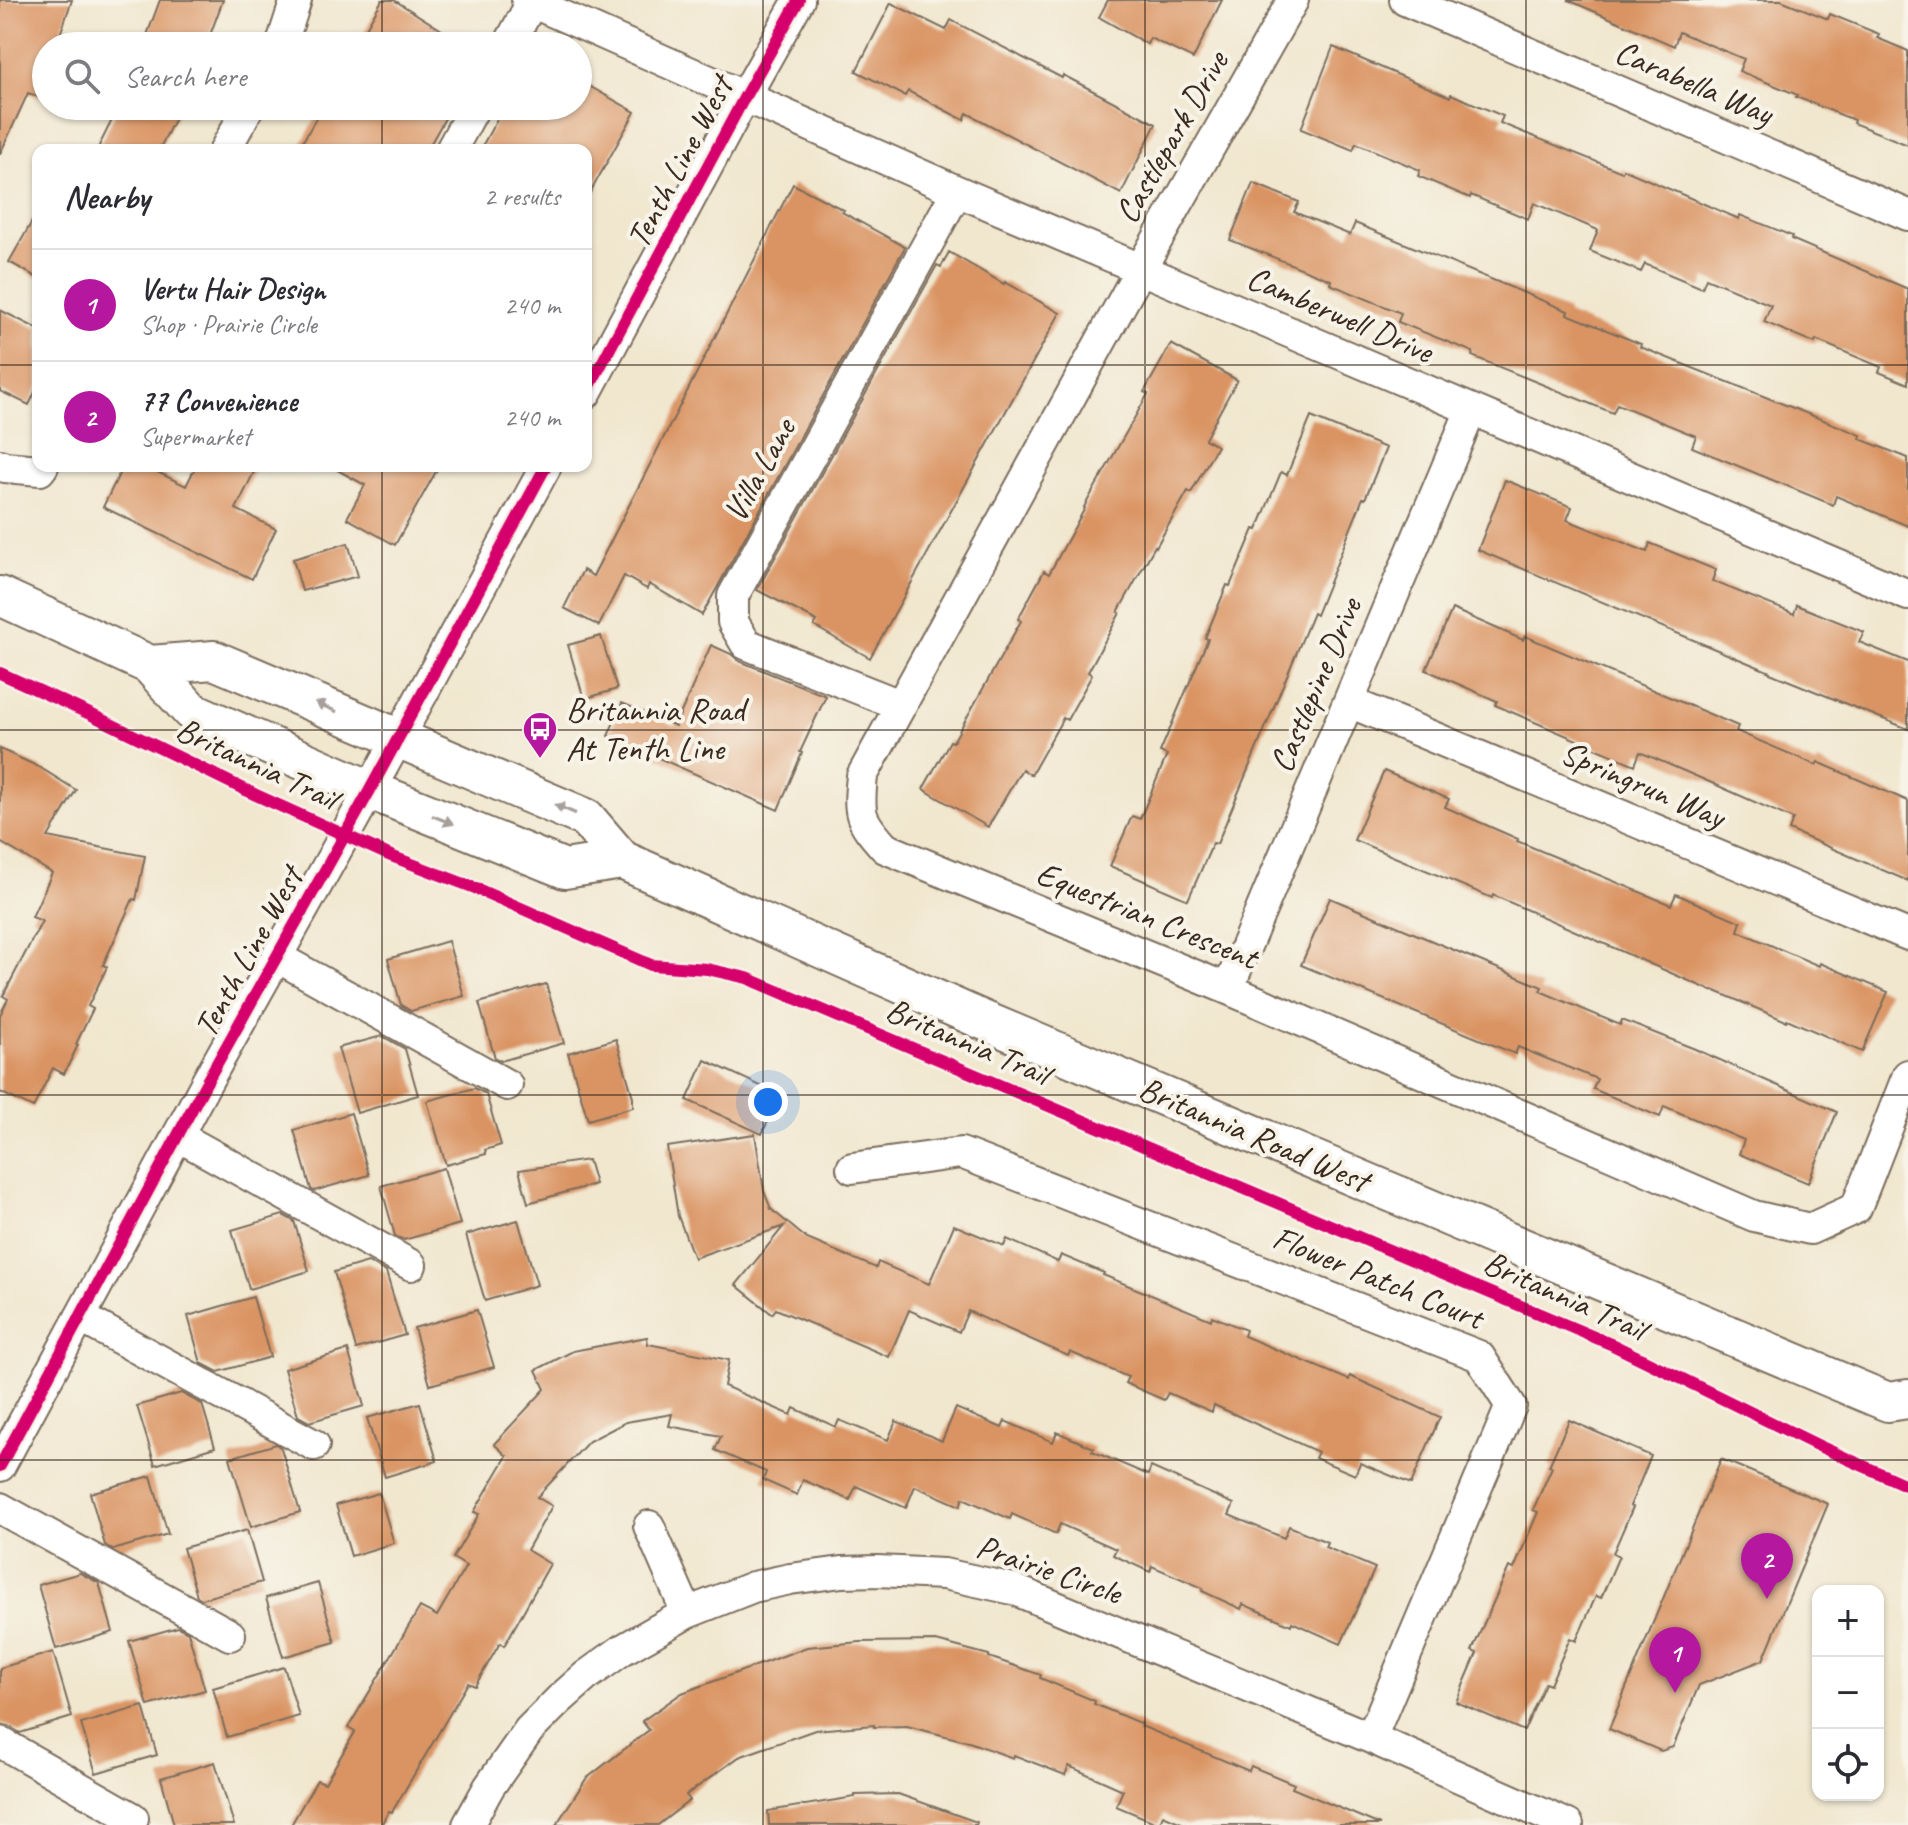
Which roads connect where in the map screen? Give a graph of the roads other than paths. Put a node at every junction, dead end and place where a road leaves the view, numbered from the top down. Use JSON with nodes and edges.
{"nodes":[{"id":1,"x":296,"y":0,"type":"edge"},
{"id":2,"x":799,"y":0,"type":"edge"},
{"id":3,"x":1293,"y":0,"type":"edge"},
{"id":4,"x":1405,"y":0,"type":"edge"},
{"id":5,"x":530,"y":1,"type":"edge"},
{"id":6,"x":286,"y":32,"type":"edge"},
{"id":7,"x":515,"y":32,"type":"edge"},
{"id":8,"x":744,"y":98,"type":"junction"},
{"id":9,"x":241,"y":120,"type":"edge"},
{"id":10,"x":467,"y":120,"type":"edge"},
{"id":11,"x":228,"y":144,"type":"edge"},
{"id":12,"x":454,"y":144,"type":"edge"},
{"id":13,"x":957,"y":191,"type":"junction"},
{"id":14,"x":1908,"y":215,"type":"edge"},
{"id":15,"x":1140,"y":270,"type":"junction"},
{"id":16,"x":592,"y":382,"type":"edge"},
{"id":17,"x":1471,"y":410,"type":"junction"},
{"id":18,"x":0,"y":465,"type":"edge"},
{"id":19,"x":32,"y":469,"type":"edge"},
{"id":20,"x":543,"y":472,"type":"edge"},
{"id":21,"x":1908,"y":595,"type":"edge"},
{"id":22,"x":0,"y":596,"type":"edge"},
{"id":23,"x":150,"y":665,"type":"junction"},
{"id":24,"x":1349,"y":702,"type":"junction"},
{"id":25,"x":900,"y":705,"type":"junction"},
{"id":26,"x":398,"y":737,"type":"junction"},
{"id":27,"x":370,"y":790,"type":"junction"},
{"id":28,"x":622,"y":860,"type":"junction"},
{"id":29,"x":1908,"y":935,"type":"edge"},
{"id":30,"x":277,"y":957,"type":"junction"},
{"id":31,"x":1228,"y":989,"type":"junction"},
{"id":32,"x":1908,"y":1075,"type":"edge"},
{"id":33,"x":507,"y":1085,"type":"dead end"},
{"id":34,"x":178,"y":1136,"type":"junction"},
{"id":35,"x":852,"y":1168,"type":"dead end"},
{"id":36,"x":411,"y":1265,"type":"dead end"},
{"id":37,"x":80,"y":1317,"type":"junction"},
{"id":38,"x":1901,"y":1410,"type":"edge"},
{"id":39,"x":314,"y":1445,"type":"dead end"},
{"id":40,"x":0,"y":1466,"type":"edge"},
{"id":41,"x":0,"y":1508,"type":"edge"},
{"id":42,"x":649,"y":1526,"type":"dead end"},
{"id":43,"x":687,"y":1613,"type":"junction"},
{"id":44,"x":230,"y":1635,"type":"dead end"},
{"id":45,"x":1371,"y":1738,"type":"junction"},
{"id":46,"x":0,"y":1742,"type":"edge"},
{"id":47,"x":1508,"y":1812,"type":"edge"},
{"id":48,"x":133,"y":1818,"type":"dead end"},
{"id":49,"x":468,"y":1825,"type":"edge"},
{"id":50,"x":1568,"y":1825,"type":"edge"}],
"edges":[{"from":1,"to":6,"type":"street"},
{"from":2,"to":8,"type":"street","name":"Tenth Line West"},
{"from":3,"to":15,"type":"street","name":"Castlepark Drive"},
{"from":4,"to":14,"type":"street","name":"Carabella Way"},
{"from":5,"to":7,"type":"street"},
{"from":5,"to":8,"type":"street","name":"Camberwell Drive"},
{"from":8,"to":13,"type":"street","name":"Camberwell Drive"},
{"from":8,"to":16,"type":"street","name":"Tenth Line West"},
{"from":9,"to":11,"type":"street"},
{"from":10,"to":12,"type":"street"},
{"from":13,"to":15,"type":"street","name":"Camberwell Drive"},
{"from":13,"to":25,"type":"street","name":"Villa Lane"},
{"from":15,"to":17,"type":"street","name":"Camberwell Drive"},
{"from":15,"to":25,"type":"street","name":"Equestrian Crescent"},
{"from":17,"to":21,"type":"street","name":"Camberwell Drive"},
{"from":17,"to":24,"type":"street","name":"Castlepine Drive"},
{"from":18,"to":19,"type":"street"},
{"from":20,"to":26,"type":"street","name":"Tenth Line West"},
{"from":22,"to":23,"type":"main road","name":"Britannia Road West"},
{"from":26,"to":23,"type":"main road","name":"Britannia Road West","one_way":true},
{"from":23,"to":27,"type":"main road","name":"Britannia Road West"},
{"from":24,"to":29,"type":"street","name":"Springrun Way"},
{"from":24,"to":31,"type":"street","name":"Castlepine Drive"},
{"from":25,"to":31,"type":"street","name":"Equestrian Crescent"},
{"from":26,"to":27,"type":"street","name":"Tenth Line West"},
{"from":28,"to":26,"type":"main road","name":"Britannia Road West","one_way":true},
{"from":27,"to":28,"type":"main road","name":"Britannia Road West","one_way":true},
{"from":27,"to":30,"type":"street","name":"Tenth Line West"},
{"from":28,"to":38,"type":"main road","name":"Britannia Road West"},
{"from":30,"to":33,"type":"street","name":"Tenth Line West"},
{"from":30,"to":34,"type":"street","name":"Tenth Line West"},
{"from":31,"to":32,"type":"street","name":"Equestrian Crescent"},
{"from":34,"to":36,"type":"street"},
{"from":34,"to":37,"type":"street","name":"Tenth Line West"},
{"from":35,"to":45,"type":"street","name":"Flower Patch Court"},
{"from":37,"to":39,"type":"street"},
{"from":37,"to":40,"type":"street","name":"Tenth Line West"},
{"from":41,"to":44,"type":"street"},
{"from":42,"to":43,"type":"street"},
{"from":43,"to":45,"type":"street","name":"Prairie Circle"},
{"from":43,"to":49,"type":"street","name":"Prairie Circle"},
{"from":45,"to":47,"type":"street","name":"Prairie Circle"},
{"from":46,"to":48,"type":"street"},
{"from":47,"to":50,"type":"street","name":"Prairie Circle"}]}
